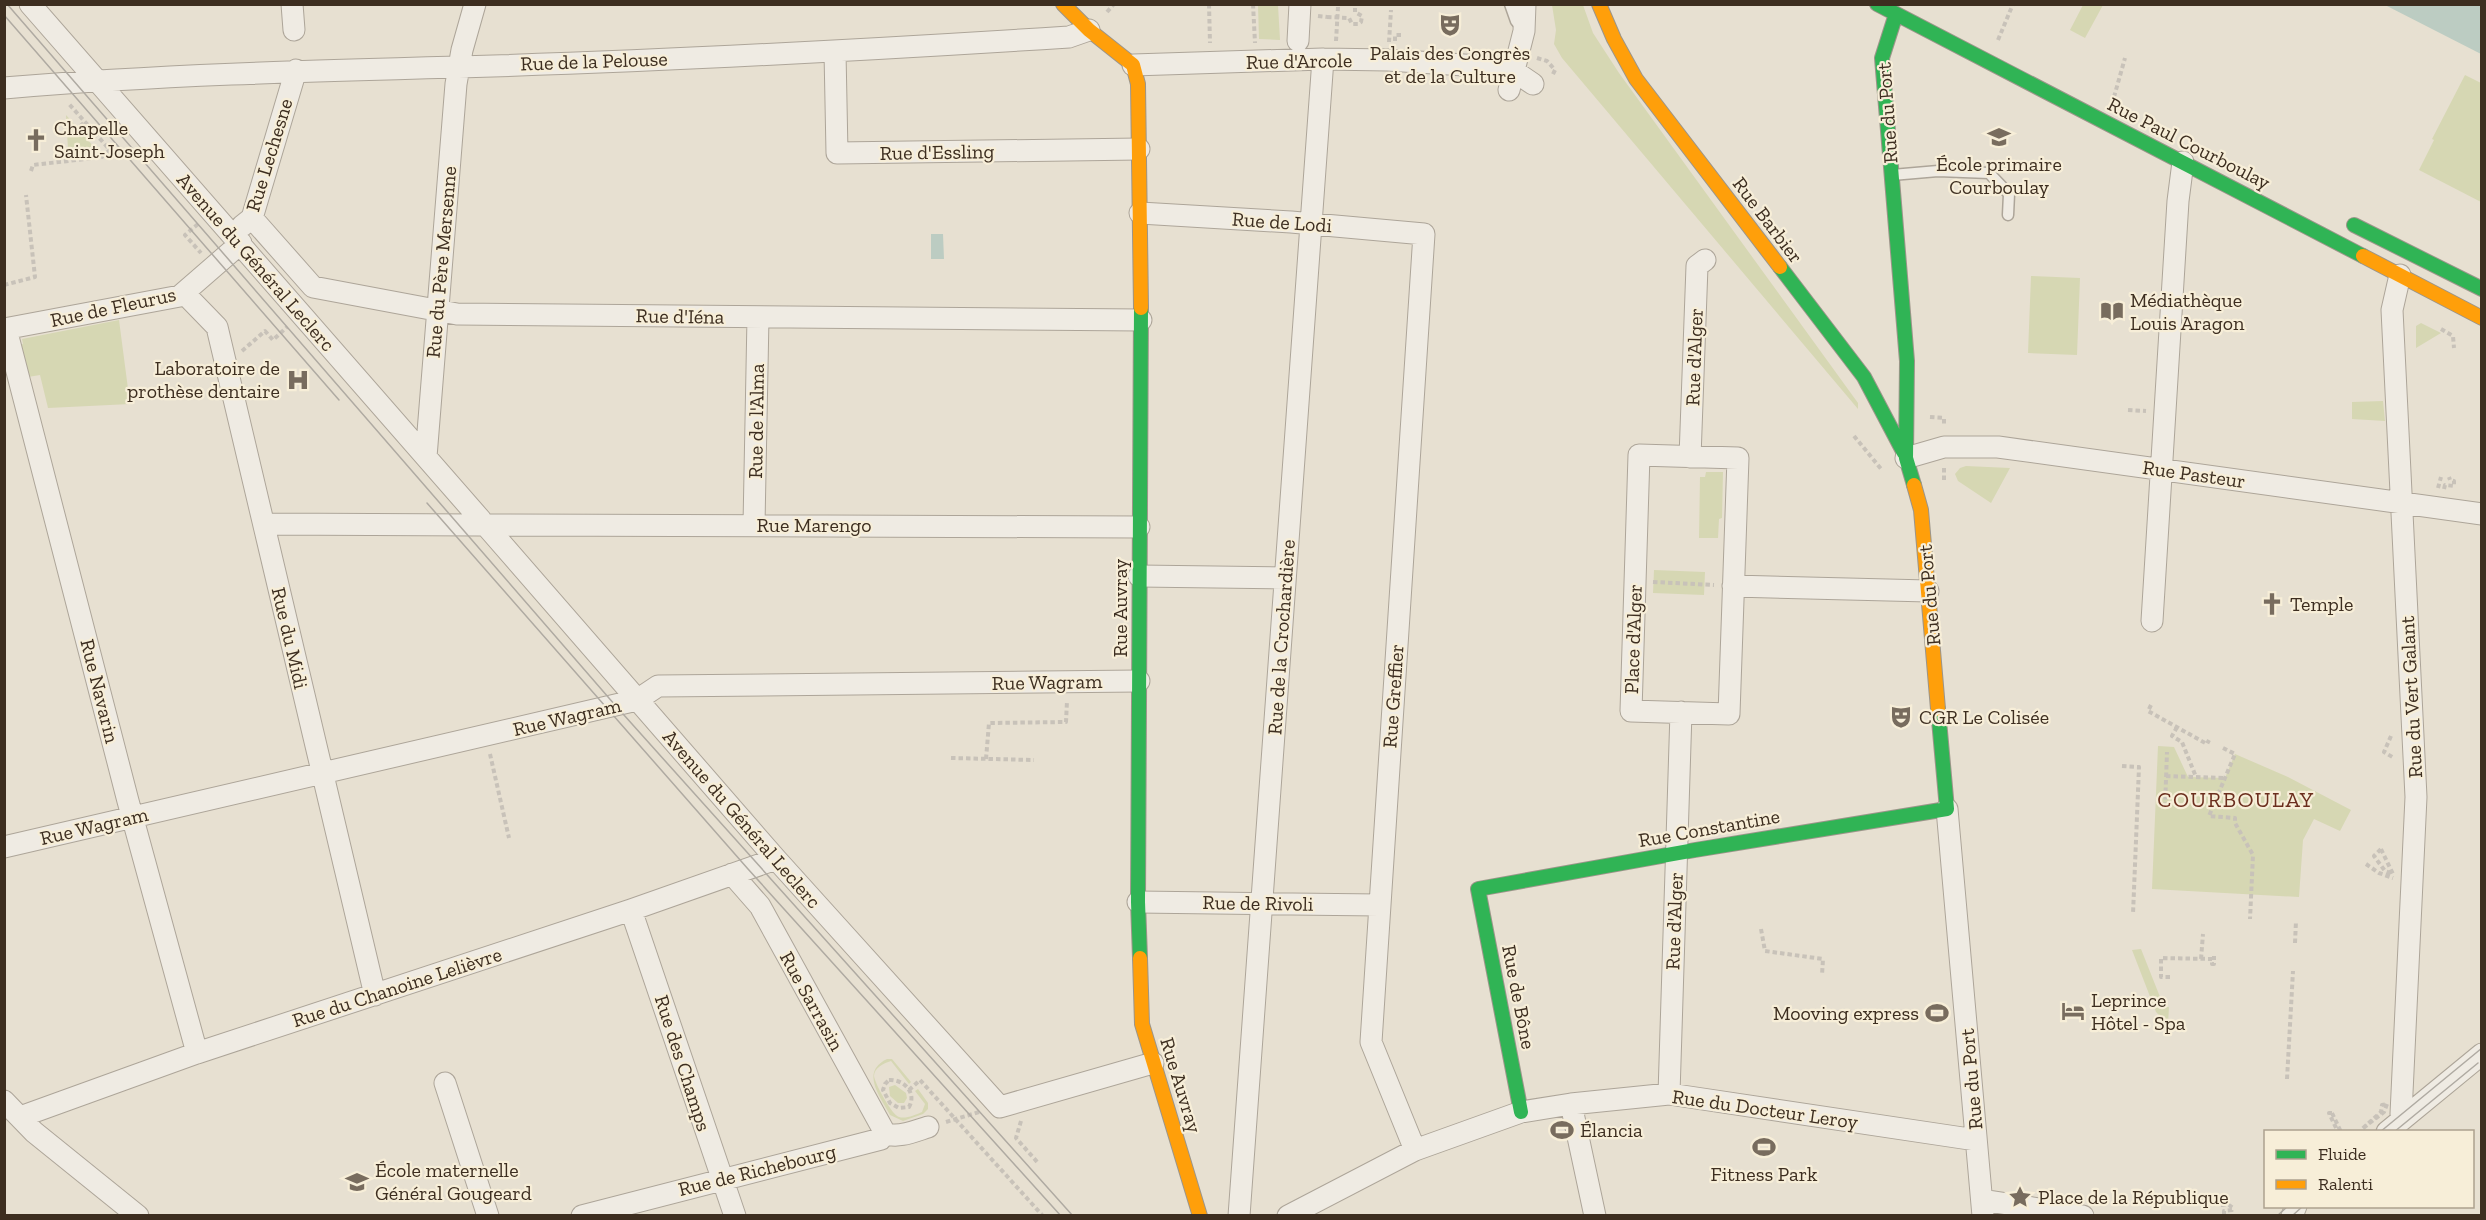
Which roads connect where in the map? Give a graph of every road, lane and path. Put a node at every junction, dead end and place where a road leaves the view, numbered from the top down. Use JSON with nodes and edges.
{"nodes":[{"id":1,"x":30,"y":4,"type":"edge"},
{"id":2,"x":292,"y":4,"type":"edge"},
{"id":3,"x":475,"y":4,"type":"edge"},
{"id":4,"x":1063,"y":4,"type":"edge"},
{"id":5,"x":1209,"y":4,"type":"edge"},
{"id":6,"x":1253,"y":4,"type":"edge"},
{"id":7,"x":1300,"y":4,"type":"edge"},
{"id":8,"x":1510,"y":4,"type":"edge"},
{"id":9,"x":1525,"y":4,"type":"edge"},
{"id":10,"x":1599,"y":4,"type":"edge"},
{"id":11,"x":1877,"y":4,"type":"edge"},
{"id":12,"x":2013,"y":4,"type":"edge"},
{"id":13,"x":1338,"y":7,"type":"dead end"},
{"id":14,"x":1355,"y":8,"type":"dead end"},
{"id":15,"x":1391,"y":10,"type":"dead end"},
{"id":16,"x":1896,"y":14,"type":"junction"},
{"id":17,"x":1327,"y":17,"type":"dead end"},
{"id":18,"x":294,"y":30,"type":"dead end"},
{"id":19,"x":1089,"y":30,"type":"junction"},
{"id":20,"x":1524,"y":31,"type":"junction"},
{"id":21,"x":1336,"y":32,"type":"dead end"},
{"id":22,"x":1403,"y":35,"type":"dead end"},
{"id":23,"x":1255,"y":40,"type":"dead end"},
{"id":24,"x":1298,"y":41,"type":"dead end"},
{"id":25,"x":1997,"y":43,"type":"dead end"},
{"id":26,"x":835,"y":52,"type":"junction"},
{"id":27,"x":2125,"y":58,"type":"dead end"},
{"id":28,"x":1211,"y":63,"type":"junction"},
{"id":29,"x":458,"y":67,"type":"junction"},
{"id":30,"x":1322,"y":68,"type":"junction"},
{"id":31,"x":296,"y":70,"type":"junction"},
{"id":32,"x":1135,"y":74,"type":"junction"},
{"id":33,"x":1512,"y":80,"type":"junction"},
{"id":34,"x":97,"y":81,"type":"junction"},
{"id":35,"x":1533,"y":84,"type":"dead end"},
{"id":36,"x":52,"y":85,"type":"junction"},
{"id":37,"x":4,"y":88,"type":"edge"},
{"id":38,"x":2112,"y":102,"type":"dead end"},
{"id":39,"x":85,"y":122,"type":"junction"},
{"id":40,"x":67,"y":132,"type":"dead end"},
{"id":41,"x":1139,"y":149,"type":"junction"},
{"id":42,"x":2183,"y":162,"type":"junction"},
{"id":43,"x":31,"y":171,"type":"dead end"},
{"id":44,"x":1891,"y":175,"type":"junction"},
{"id":45,"x":26,"y":195,"type":"dead end"},
{"id":46,"x":1140,"y":213,"type":"junction"},
{"id":47,"x":2008,"y":215,"type":"dead end"},
{"id":48,"x":252,"y":218,"type":"junction"},
{"id":49,"x":2339,"y":218,"type":"dead end"},
{"id":50,"x":1311,"y":223,"type":"junction"},
{"id":51,"x":1424,"y":234,"type":"joint"},
{"id":52,"x":237,"y":239,"type":"junction"},
{"id":53,"x":2410,"y":253,"type":"junction"},
{"id":54,"x":1701,"y":263,"type":"dead end"},
{"id":55,"x":2400,"y":275,"type":"junction"},
{"id":56,"x":4,"y":285,"type":"edge"},
{"id":57,"x":2481,"y":289,"type":"edge"},
{"id":58,"x":184,"y":293,"type":"junction"},
{"id":59,"x":438,"y":311,"type":"junction"},
{"id":60,"x":758,"y":317,"type":"junction"},
{"id":61,"x":2481,"y":318,"type":"edge"},
{"id":62,"x":1141,"y":320,"type":"junction"},
{"id":63,"x":5,"y":329,"type":"edge"},
{"id":64,"x":265,"y":331,"type":"dead end"},
{"id":65,"x":2453,"y":336,"type":"dead end"},
{"id":66,"x":273,"y":340,"type":"dead end"},
{"id":67,"x":2454,"y":348,"type":"dead end"},
{"id":68,"x":2128,"y":410,"type":"dead end"},
{"id":69,"x":2146,"y":411,"type":"dead end"},
{"id":70,"x":426,"y":457,"type":"junction"},
{"id":71,"x":1690,"y":457,"type":"junction"},
{"id":72,"x":1906,"y":459,"type":"junction"},
{"id":73,"x":1944,"y":464,"type":"dead end"},
{"id":74,"x":2161,"y":470,"type":"junction"},
{"id":75,"x":2441,"y":477,"type":"dead end"},
{"id":76,"x":1944,"y":480,"type":"dead end"},
{"id":77,"x":2438,"y":491,"type":"dead end"},
{"id":78,"x":2402,"y":503,"type":"junction"},
{"id":79,"x":2481,"y":514,"type":"edge"},
{"id":80,"x":264,"y":524,"type":"junction"},
{"id":81,"x":484,"y":524,"type":"junction"},
{"id":82,"x":754,"y":525,"type":"junction"},
{"id":83,"x":1139,"y":527,"type":"junction"},
{"id":84,"x":1139,"y":576,"type":"junction"},
{"id":85,"x":1285,"y":578,"type":"junction"},
{"id":86,"x":1635,"y":581,"type":"junction"},
{"id":87,"x":1733,"y":586,"type":"junction"},
{"id":88,"x":1928,"y":591,"type":"junction"},
{"id":89,"x":2152,"y":621,"type":"dead end"},
{"id":90,"x":1139,"y":681,"type":"junction"},
{"id":91,"x":1067,"y":682,"type":"junction"},
{"id":92,"x":637,"y":700,"type":"junction"},
{"id":93,"x":2151,"y":705,"type":"dead end"},
{"id":94,"x":1681,"y":712,"type":"junction"},
{"id":95,"x":2177,"y":727,"type":"junction"},
{"id":96,"x":485,"y":736,"type":"junction"},
{"id":97,"x":2209,"y":740,"type":"dead end"},
{"id":98,"x":2223,"y":748,"type":"dead end"},
{"id":99,"x":2167,"y":752,"type":"dead end"},
{"id":100,"x":951,"y":758,"type":"dead end"},
{"id":101,"x":986,"y":759,"type":"junction"},
{"id":102,"x":1034,"y":760,"type":"dead end"},
{"id":103,"x":2122,"y":766,"type":"dead end"},
{"id":104,"x":323,"y":773,"type":"junction"},
{"id":105,"x":2166,"y":776,"type":"junction"},
{"id":106,"x":2196,"y":777,"type":"junction"},
{"id":107,"x":2225,"y":778,"type":"junction"},
{"id":108,"x":2165,"y":807,"type":"dead end"},
{"id":109,"x":1947,"y":809,"type":"junction"},
{"id":110,"x":132,"y":817,"type":"junction"},
{"id":111,"x":509,"y":838,"type":"dead end"},
{"id":112,"x":4,"y":847,"type":"edge"},
{"id":113,"x":1677,"y":853,"type":"junction"},
{"id":114,"x":2385,"y":855,"type":"junction"},
{"id":115,"x":776,"y":859,"type":"junction"},
{"id":116,"x":2380,"y":863,"type":"junction"},
{"id":117,"x":2366,"y":864,"type":"dead end"},
{"id":118,"x":2387,"y":867,"type":"junction"},
{"id":119,"x":2374,"y":871,"type":"junction"},
{"id":120,"x":732,"y":874,"type":"junction"},
{"id":121,"x":2412,"y":879,"type":"junction"},
{"id":122,"x":1479,"y":889,"type":"joint"},
{"id":123,"x":1138,"y":902,"type":"junction"},
{"id":124,"x":1262,"y":904,"type":"junction"},
{"id":125,"x":1379,"y":905,"type":"junction"},
{"id":126,"x":632,"y":910,"type":"junction"},
{"id":127,"x":2133,"y":914,"type":"dead end"},
{"id":128,"x":2250,"y":919,"type":"dead end"},
{"id":129,"x":2296,"y":921,"type":"dead end"},
{"id":130,"x":1761,"y":929,"type":"dead end"},
{"id":131,"x":2203,"y":934,"type":"dead end"},
{"id":132,"x":2295,"y":944,"type":"dead end"},
{"id":133,"x":2214,"y":956,"type":"dead end"},
{"id":134,"x":2201,"y":959,"type":"junction"},
{"id":135,"x":2295,"y":972,"type":"dead end"},
{"id":136,"x":1822,"y":975,"type":"dead end"},
{"id":137,"x":2170,"y":977,"type":"dead end"},
{"id":138,"x":375,"y":995,"type":"junction"},
{"id":139,"x":197,"y":1053,"type":"junction"},
{"id":140,"x":2481,"y":1054,"type":"edge"},
{"id":141,"x":1154,"y":1063,"type":"junction"},
{"id":142,"x":2287,"y":1079,"type":"dead end"},
{"id":143,"x":445,"y":1083,"type":"dead end"},
{"id":144,"x":909,"y":1090,"type":"junction"},
{"id":145,"x":1669,"y":1094,"type":"junction"},
{"id":146,"x":4,"y":1101,"type":"edge"},
{"id":147,"x":1571,"y":1104,"type":"junction"},
{"id":148,"x":1521,"y":1112,"type":"junction"},
{"id":149,"x":20,"y":1117,"type":"junction"},
{"id":150,"x":2335,"y":1122,"type":"dead end"},
{"id":151,"x":2395,"y":1125,"type":"edge"},
{"id":152,"x":928,"y":1127,"type":"dead end"},
{"id":153,"x":2339,"y":1130,"type":"edge"},
{"id":154,"x":885,"y":1133,"type":"junction"},
{"id":155,"x":1016,"y":1138,"type":"dead end"},
{"id":156,"x":1976,"y":1140,"type":"junction"},
{"id":157,"x":1415,"y":1150,"type":"junction"},
{"id":158,"x":1039,"y":1164,"type":"dead end"},
{"id":159,"x":721,"y":1178,"type":"junction"},
{"id":160,"x":1981,"y":1198,"type":"edge"},
{"id":161,"x":1195,"y":1201,"type":"junction"},
{"id":162,"x":2221,"y":1205,"type":"dead end"},
{"id":163,"x":2224,"y":1214,"type":"dead end"},
{"id":164,"x":138,"y":1215,"type":"edge"},
{"id":165,"x":488,"y":1215,"type":"edge"},
{"id":166,"x":582,"y":1215,"type":"edge"},
{"id":167,"x":735,"y":1215,"type":"edge"},
{"id":168,"x":1043,"y":1215,"type":"edge"},
{"id":169,"x":1194,"y":1215,"type":"edge"},
{"id":170,"x":1200,"y":1215,"type":"edge"},
{"id":171,"x":1239,"y":1215,"type":"edge"},
{"id":172,"x":1288,"y":1215,"type":"edge"},
{"id":173,"x":1595,"y":1215,"type":"edge"},
{"id":174,"x":2083,"y":1215,"type":"edge"}],
"edges":[{"from":1,"to":34,"type":"street","name":"Avenue du Général Leclerc"},
{"from":2,"to":18,"type":"street"},
{"from":3,"to":29,"type":"street","name":"Rue du Père Mersenne"},
{"from":4,"to":19,"type":"street"},
{"from":5,"to":28,"type":"path"},
{"from":6,"to":23,"type":"path"},
{"from":7,"to":24,"type":"street"},
{"from":8,"to":20,"type":"lane"},
{"from":9,"to":20,"type":"street"},
{"from":10,"to":72,"type":"street","name":"Rue Barbier"},
{"from":11,"to":16,"type":"street","name":"Rue Paul Courboulay"},
{"from":12,"to":25,"type":"path"},
{"from":13,"to":21,"type":"path"},
{"from":14,"to":17,"type":"path","bridge":true},
{"from":15,"to":22,"type":"path"},
{"from":16,"to":42,"type":"street","name":"Rue Paul Courboulay"},
{"from":16,"to":44,"type":"street","name":"Rue du Port"},
{"from":19,"to":26,"type":"street","name":"Rue de la Pelouse"},
{"from":19,"to":32,"type":"street"},
{"from":20,"to":33,"type":"street"},
{"from":26,"to":29,"type":"street","name":"Rue de la Pelouse"},
{"from":26,"to":41,"type":"street","name":"Rue d'Essling"},
{"from":27,"to":38,"type":"path"},
{"from":28,"to":30,"type":"street","name":"Rue d'Arcole"},
{"from":28,"to":32,"type":"street","name":"Rue d'Arcole"},
{"from":29,"to":31,"type":"street","name":"Rue de la Pelouse"},
{"from":29,"to":59,"type":"street","name":"Rue du Père Mersenne"},
{"from":30,"to":33,"type":"street","name":"Rue d'Arcole"},
{"from":30,"to":50,"type":"street","name":"Rue de la Crochardière"},
{"from":31,"to":34,"type":"street","name":"Rue de la Pelouse"},
{"from":31,"to":48,"type":"street","name":"Rue Lechesne"},
{"from":32,"to":41,"type":"street","name":"Rue Auvray"},
{"from":33,"to":35,"type":"street","name":"Rue d'Arcole"},
{"from":34,"to":36,"type":"street","name":"Rue de la Pelouse"},
{"from":34,"to":52,"type":"street","name":"Avenue du Général Leclerc"},
{"from":36,"to":37,"type":"street","name":"Rue de la Pelouse"},
{"from":36,"to":39,"type":"path"},
{"from":39,"to":40,"type":"path"},
{"from":39,"to":43,"type":"path"},
{"from":41,"to":46,"type":"street","name":"Rue Auvray"},
{"from":42,"to":55,"type":"street","name":"Rue Paul Courboulay"},
{"from":42,"to":74,"type":"street"},
{"from":44,"to":47,"type":"lane"},
{"from":44,"to":72,"type":"street","name":"Rue du Port"},
{"from":45,"to":56,"type":"path"},
{"from":46,"to":50,"type":"street","name":"Rue de Lodi"},
{"from":46,"to":62,"type":"street","name":"Rue Auvray"},
{"from":48,"to":52,"type":"street","name":"Rue Lechesne"},
{"from":48,"to":59,"type":"street","name":"Rue d'Iéna"},
{"from":49,"to":53,"type":"street"},
{"from":50,"to":51,"type":"street","name":"Rue de Lodi"},
{"from":50,"to":85,"type":"street","name":"Rue de la Crochardière"},
{"from":51,"to":125,"type":"street","name":"Rue Greffier"},
{"from":52,"to":58,"type":"street","name":"Rue de Fleurus"},
{"from":52,"to":70,"type":"street","name":"Avenue du Général Leclerc"},
{"from":53,"to":55,"type":"street"},
{"from":53,"to":57,"type":"street"},
{"from":54,"to":71,"type":"street","name":"Rue d'Alger"},
{"from":55,"to":61,"type":"street","name":"Rue Paul Courboulay"},
{"from":55,"to":78,"type":"street","name":"Rue du Vert Galant"},
{"from":58,"to":63,"type":"street","name":"Rue de Fleurus"},
{"from":58,"to":80,"type":"street","name":"Rue du Midi"},
{"from":59,"to":60,"type":"street","name":"Rue d'Iéna"},
{"from":59,"to":70,"type":"street","name":"Rue du Père Mersenne"},
{"from":60,"to":62,"type":"street","name":"Rue d'Iéna"},
{"from":60,"to":82,"type":"street","name":"Rue de l'Alma"},
{"from":62,"to":83,"type":"street","name":"Rue Auvray"},
{"from":63,"to":110,"type":"street","name":"Rue Navarin"},
{"from":64,"to":66,"type":"path"},
{"from":65,"to":67,"type":"path"},
{"from":68,"to":69,"type":"path"},
{"from":70,"to":81,"type":"street","name":"Avenue du Général Leclerc"},
{"from":71,"to":86,"type":"street","name":"Place d'Alger"},
{"from":71,"to":87,"type":"street","name":"Place d'Alger"},
{"from":72,"to":74,"type":"street","name":"Rue Pasteur"},
{"from":72,"to":88,"type":"street","name":"Rue du Port"},
{"from":73,"to":76,"type":"path"},
{"from":74,"to":78,"type":"street","name":"Rue Pasteur"},
{"from":74,"to":89,"type":"street"},
{"from":75,"to":77,"type":"path"},
{"from":78,"to":79,"type":"street","name":"Rue Pasteur"},
{"from":78,"to":121,"type":"street","name":"Rue du Vert Galant"},
{"from":80,"to":81,"type":"street","name":"Rue Marengo"},
{"from":80,"to":104,"type":"street","name":"Rue du Midi"},
{"from":81,"to":82,"type":"street","name":"Rue Marengo"},
{"from":81,"to":92,"type":"street","name":"Avenue du Général Leclerc"},
{"from":82,"to":83,"type":"street","name":"Rue Marengo"},
{"from":83,"to":84,"type":"street","name":"Rue Auvray"},
{"from":84,"to":85,"type":"street"},
{"from":84,"to":90,"type":"street","name":"Rue Auvray"},
{"from":85,"to":124,"type":"street","name":"Rue de la Crochardière"},
{"from":86,"to":87,"type":"path"},
{"from":86,"to":94,"type":"street","name":"Place d'Alger"},
{"from":87,"to":88,"type":"street"},
{"from":87,"to":94,"type":"street","name":"Place d'Alger"},
{"from":88,"to":109,"type":"street","name":"Rue du Port"},
{"from":90,"to":91,"type":"street","name":"Rue Wagram"},
{"from":90,"to":123,"type":"street","name":"Rue Auvray"},
{"from":91,"to":92,"type":"street","name":"Rue Wagram"},
{"from":91,"to":101,"type":"path"},
{"from":92,"to":96,"type":"street","name":"Rue Wagram"},
{"from":92,"to":115,"type":"street","name":"Avenue du Général Leclerc"},
{"from":93,"to":95,"type":"path"},
{"from":94,"to":113,"type":"street","name":"Rue d'Alger"},
{"from":95,"to":97,"type":"path"},
{"from":95,"to":106,"type":"path"},
{"from":96,"to":104,"type":"street","name":"Rue Wagram"},
{"from":96,"to":111,"type":"path"},
{"from":98,"to":107,"type":"path"},
{"from":99,"to":105,"type":"path"},
{"from":100,"to":101,"type":"path"},
{"from":101,"to":102,"type":"path"},
{"from":103,"to":127,"type":"path"},
{"from":104,"to":110,"type":"street","name":"Rue Wagram"},
{"from":104,"to":138,"type":"street","name":"Rue du Midi"},
{"from":105,"to":106,"type":"path"},
{"from":105,"to":108,"type":"path"},
{"from":106,"to":107,"type":"path"},
{"from":107,"to":128,"type":"path"},
{"from":109,"to":113,"type":"street","name":"Rue Constantine"},
{"from":109,"to":156,"type":"street","name":"Rue du Port"},
{"from":110,"to":112,"type":"street","name":"Rue Wagram"},
{"from":110,"to":139,"type":"street","name":"Rue Navarin"},
{"from":113,"to":122,"type":"street","name":"Rue Constantine"},
{"from":113,"to":145,"type":"street","name":"Rue d'Alger"},
{"from":114,"to":116,"type":"path"},
{"from":114,"to":116,"type":"path"},
{"from":114,"to":118,"type":"path"},
{"from":115,"to":120,"type":"street","name":"Rue du Chanoine Lelièvre"},
{"from":115,"to":141,"type":"street","name":"Avenue du Général Leclerc"},
{"from":116,"to":118,"type":"path"},
{"from":116,"to":118,"type":"path"},
{"from":116,"to":119,"type":"path"},
{"from":117,"to":119,"type":"path"},
{"from":119,"to":121,"type":"path"},
{"from":120,"to":126,"type":"street","name":"Rue du Chanoine Lelièvre"},
{"from":120,"to":154,"type":"street","name":"Rue Sarrasin"},
{"from":121,"to":151,"type":"street","name":"Rue du Vert Galant"},
{"from":122,"to":148,"type":"street","name":"Rue de Bône"},
{"from":123,"to":124,"type":"street","name":"Rue de Rivoli"},
{"from":123,"to":141,"type":"street","name":"Rue Auvray"},
{"from":124,"to":125,"type":"street","name":"Rue de Rivoli"},
{"from":124,"to":171,"type":"street","name":"Rue de la Crochardière"},
{"from":125,"to":157,"type":"street","name":"Rue Greffier"},
{"from":126,"to":138,"type":"street","name":"Rue du Chanoine Lelièvre"},
{"from":126,"to":159,"type":"street","name":"Rue des Champs"},
{"from":129,"to":132,"type":"path"},
{"from":130,"to":136,"type":"path"},
{"from":131,"to":134,"type":"path"},
{"from":133,"to":134,"type":"path"},
{"from":134,"to":137,"type":"path"},
{"from":135,"to":142,"type":"path"},
{"from":138,"to":139,"type":"street","name":"Rue du Chanoine Lelièvre"},
{"from":139,"to":149,"type":"street","name":"Rue du Chanoine Lelièvre"},
{"from":140,"to":151,"type":"street"},
{"from":141,"to":161,"type":"street","name":"Rue Auvray"},
{"from":143,"to":165,"type":"street"},
{"from":144,"to":144,"type":"path"},
{"from":144,"to":168,"type":"path"},
{"from":145,"to":147,"type":"street","name":"Rue du Docteur Leroy"},
{"from":145,"to":156,"type":"street","name":"Rue du Docteur Leroy"},
{"from":146,"to":149,"type":"street"},
{"from":147,"to":148,"type":"street","name":"Rue du Docteur Leroy"},
{"from":147,"to":173,"type":"street"},
{"from":148,"to":157,"type":"street","name":"Rue du Docteur Leroy"},
{"from":149,"to":164,"type":"street"},
{"from":150,"to":153,"type":"path"},
{"from":152,"to":154,"type":"street","name":"Rue de Richebourg"},
{"from":154,"to":159,"type":"street","name":"Rue de Richebourg"},
{"from":155,"to":158,"type":"path"},
{"from":156,"to":160,"type":"street","name":"Rue du Port"},
{"from":157,"to":172,"type":"street","name":"Rue du Docteur Leroy"},
{"from":159,"to":166,"type":"street","name":"Rue de Richebourg"},
{"from":159,"to":167,"type":"street","name":"Rue des Champs"},
{"from":160,"to":174,"type":"street"},
{"from":161,"to":169,"type":"street","name":"Rue Auvray"},
{"from":161,"to":170,"type":"street","name":"Rue Auvray"},
{"from":162,"to":163,"type":"path"}]}
